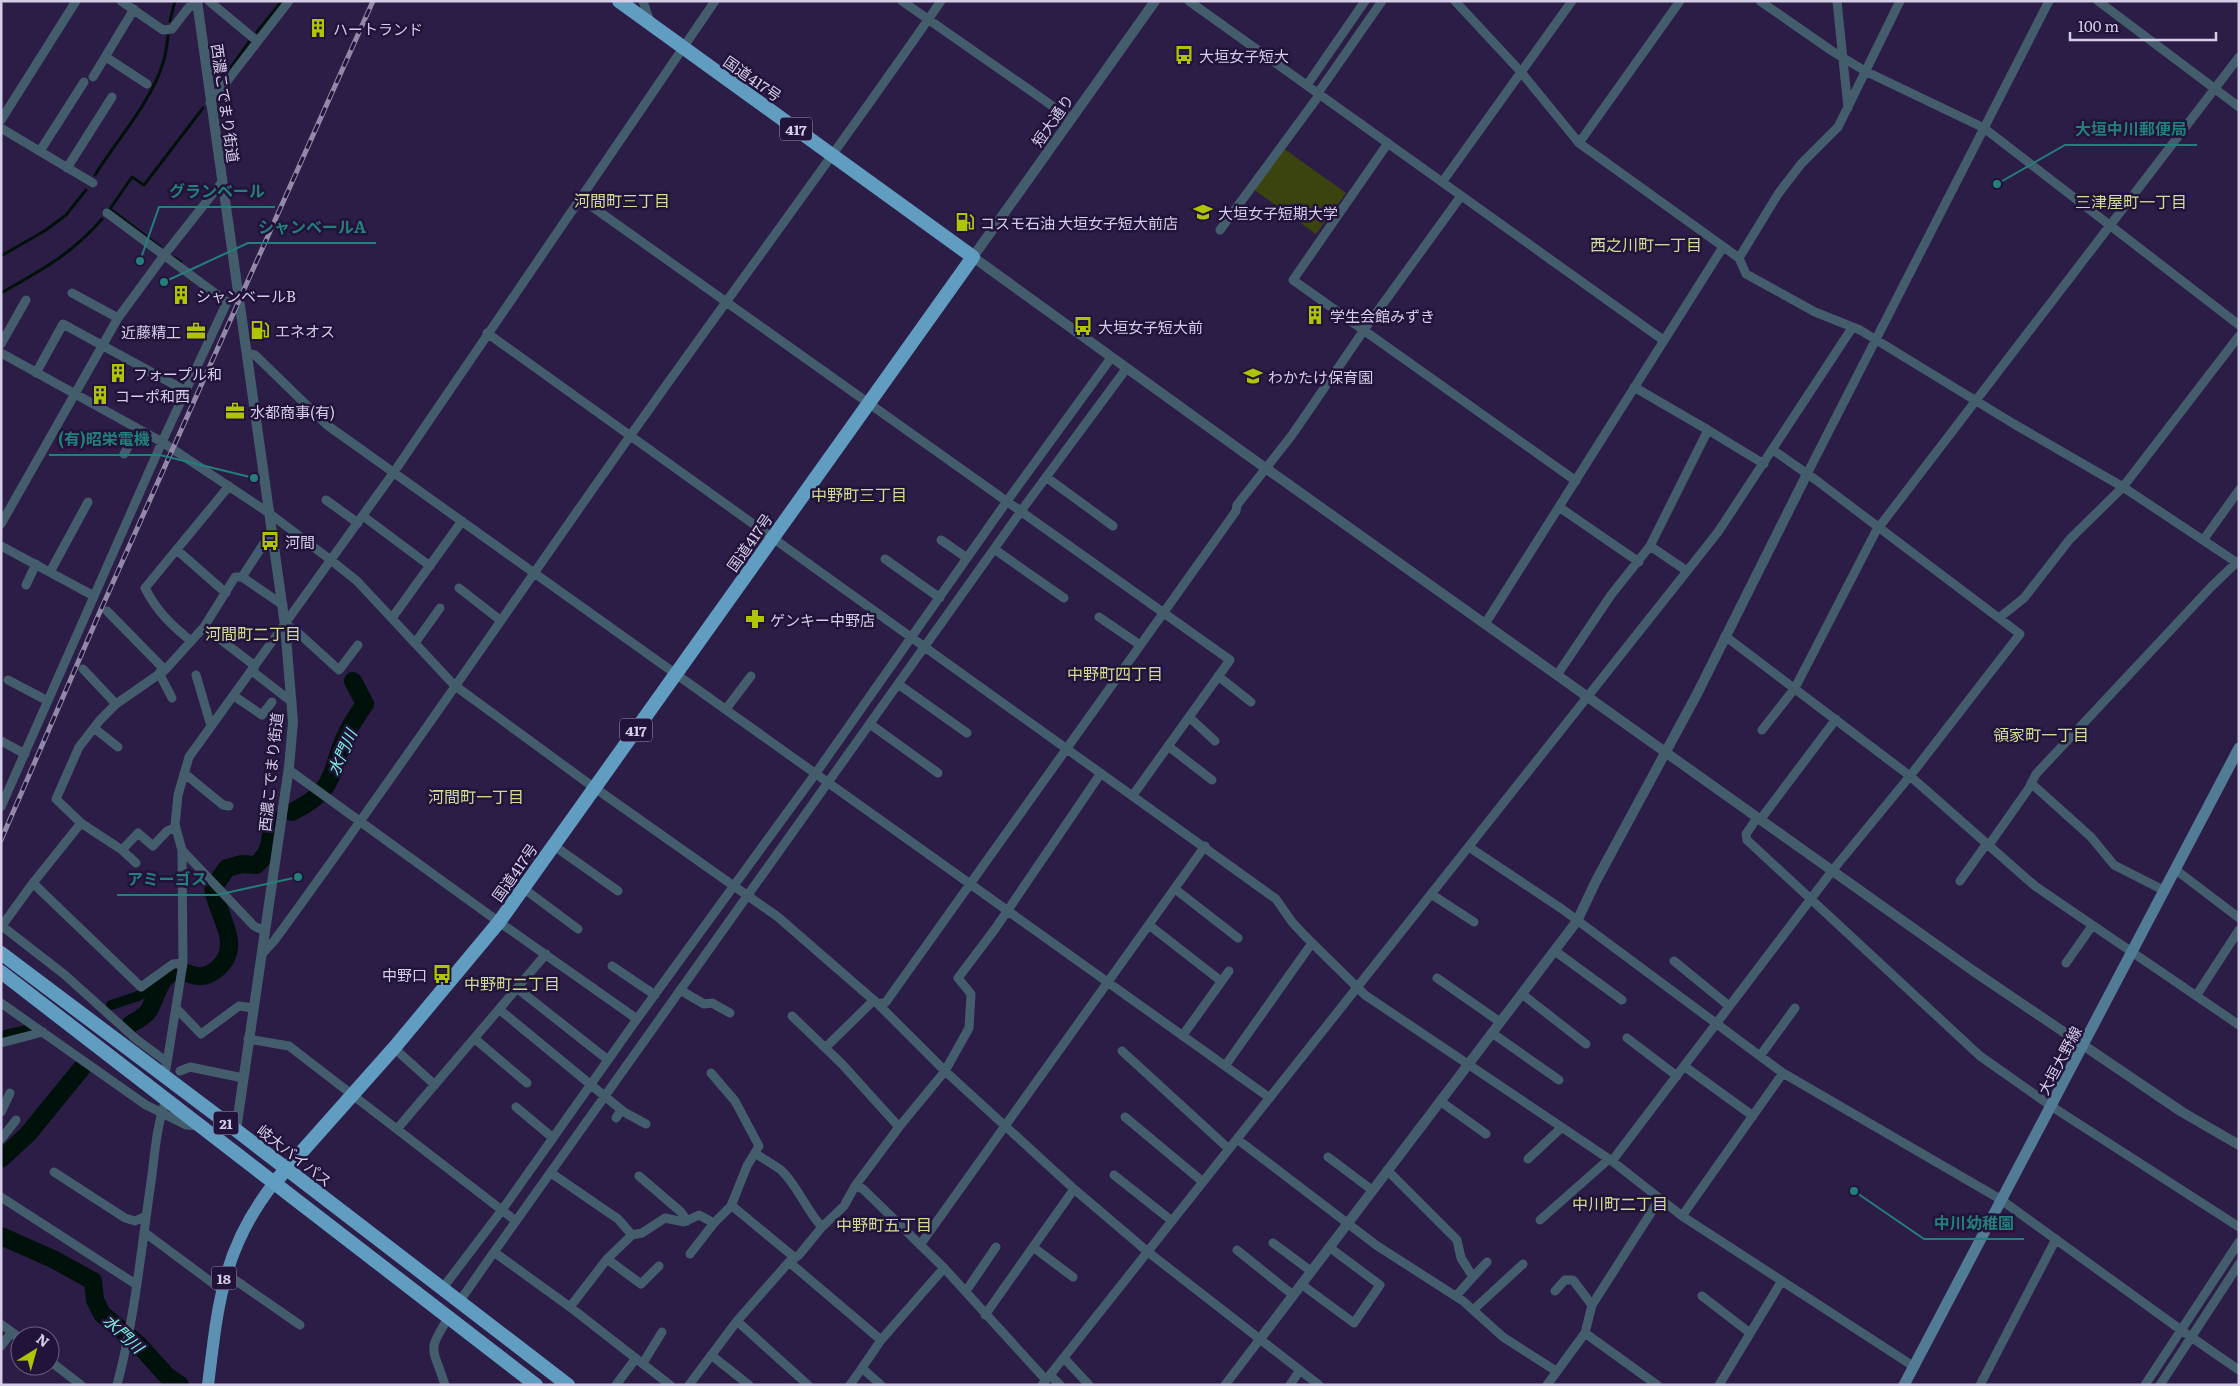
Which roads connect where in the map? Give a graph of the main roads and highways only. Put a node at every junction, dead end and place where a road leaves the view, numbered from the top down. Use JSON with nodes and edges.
{"nodes":[{"id":1,"x":619,"y":1,"type":"edge"},
{"id":2,"x":2239,"y":748,"type":"edge"},
{"id":3,"x":1,"y":954,"type":"edge"},
{"id":4,"x":1,"y":972,"type":"edge"},
{"id":5,"x":286,"y":1169,"type":"junction"},
{"id":6,"x":274,"y":1183,"type":"junction"},
{"id":7,"x":208,"y":1385,"type":"edge"},
{"id":8,"x":536,"y":1385,"type":"edge"},
{"id":9,"x":568,"y":1385,"type":"edge"},
{"id":10,"x":1904,"y":1385,"type":"edge"}],
"edges":[{"from":1,"to":5,"type":"highway","name":"国道417号","number":"417"},
{"from":2,"to":10,"type":"main road","name":"大垣大野線"},
{"from":3,"to":5,"type":"highway","name":"岐大バイパス","number":"21"},
{"from":4,"to":6,"type":"highway","number":"21"},
{"from":5,"to":6,"type":"highway","name":"国道417号","number":"417"},
{"from":5,"to":9,"type":"highway","name":"岐大バイパス","number":"21"},
{"from":6,"to":7,"type":"main road","number":"18"},
{"from":6,"to":8,"type":"highway","number":"21"}]}
